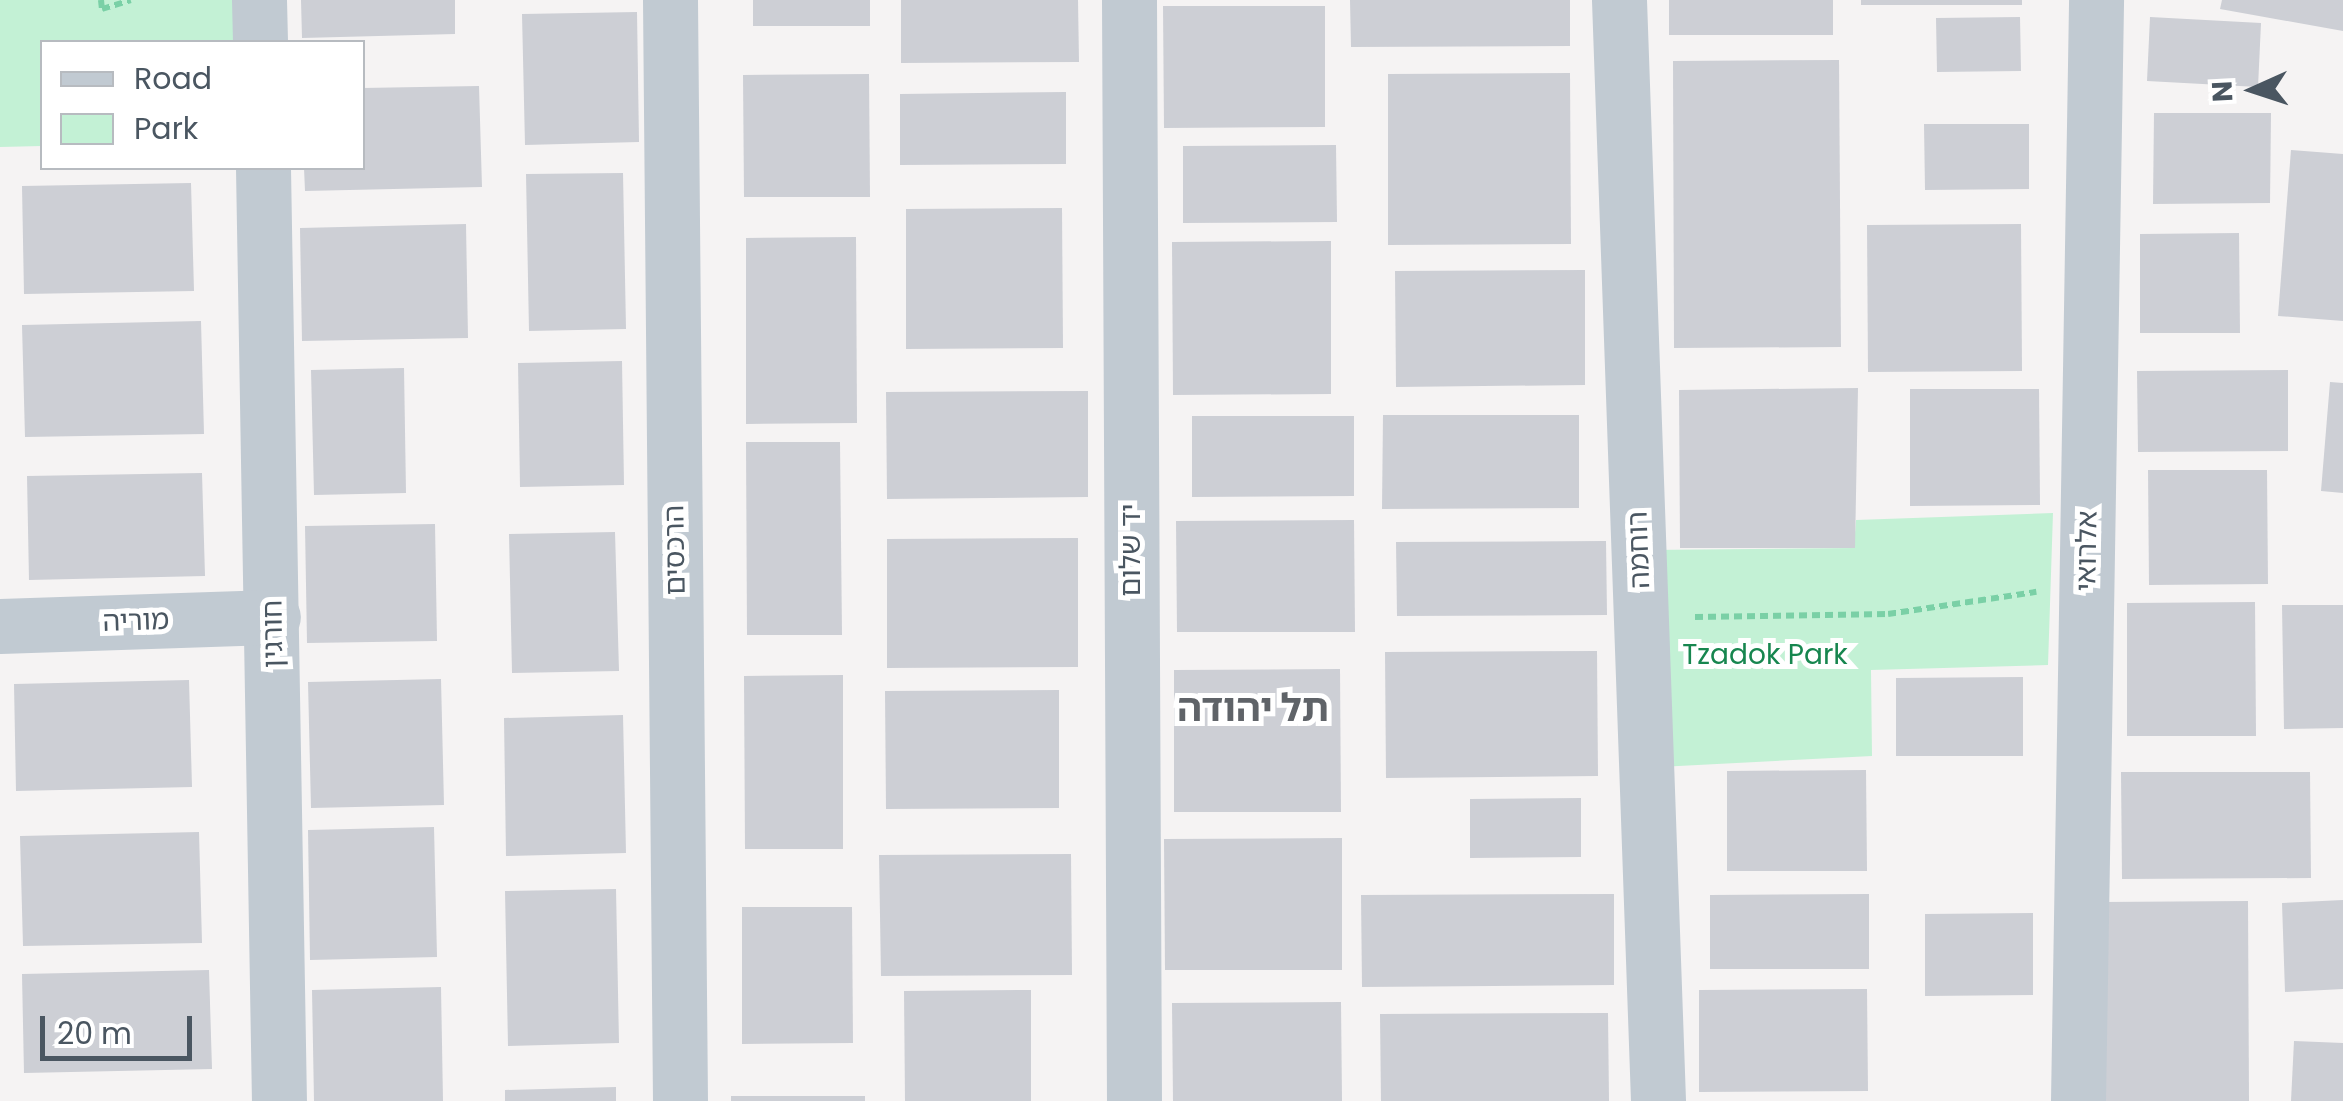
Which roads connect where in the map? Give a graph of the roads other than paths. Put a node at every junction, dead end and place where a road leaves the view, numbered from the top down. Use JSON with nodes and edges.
{"nodes":[{"id":1,"x":259,"y":0,"type":"edge"},
{"id":2,"x":670,"y":0,"type":"edge"},
{"id":3,"x":1129,"y":0,"type":"edge"},
{"id":4,"x":1620,"y":0,"type":"edge"},
{"id":5,"x":2096,"y":0,"type":"edge"},
{"id":6,"x":260,"y":40,"type":"edge"},
{"id":7,"x":262,"y":170,"type":"edge"},
{"id":8,"x":273,"y":617,"type":"junction"},
{"id":9,"x":0,"y":626,"type":"edge"},
{"id":10,"x":279,"y":1101,"type":"edge"},
{"id":11,"x":680,"y":1101,"type":"edge"},
{"id":12,"x":1134,"y":1101,"type":"edge"},
{"id":13,"x":1658,"y":1101,"type":"edge"},
{"id":14,"x":2078,"y":1101,"type":"edge"}],
"edges":[{"from":1,"to":6,"type":"street"},
{"from":2,"to":11,"type":"street","name":"הרכסים"},
{"from":3,"to":12,"type":"street","name":"יד שלום"},
{"from":4,"to":13,"type":"street","name":"רוחמה"},
{"from":5,"to":14,"type":"street","name":"אלרואי"},
{"from":7,"to":8,"type":"street","name":"חורגין"},
{"from":8,"to":9,"type":"street","name":"מוריה"},
{"from":8,"to":10,"type":"street","name":"חורגין"}]}
